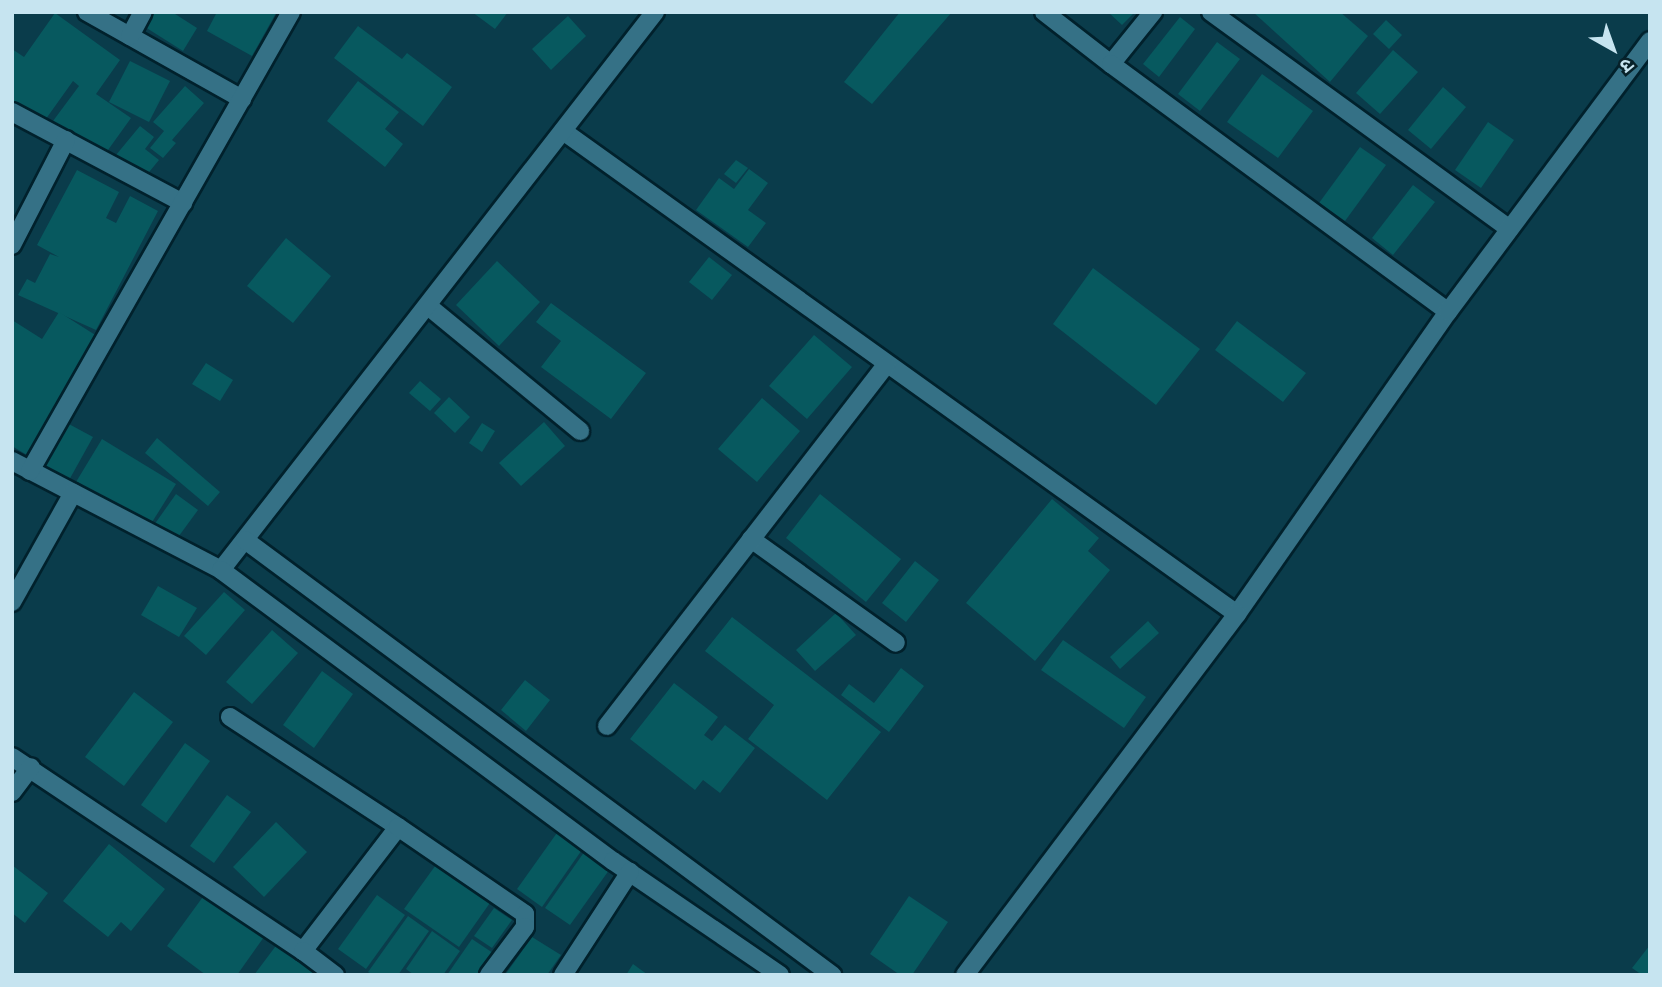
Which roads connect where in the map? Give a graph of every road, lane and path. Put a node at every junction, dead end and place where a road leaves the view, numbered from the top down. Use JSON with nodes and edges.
{"nodes":[{"id":1,"x":87,"y":12,"type":"edge"},
{"id":2,"x":143,"y":12,"type":"edge"},
{"id":3,"x":291,"y":12,"type":"edge"},
{"id":4,"x":655,"y":12,"type":"edge"},
{"id":5,"x":1044,"y":12,"type":"edge"},
{"id":6,"x":1153,"y":12,"type":"edge"},
{"id":7,"x":1211,"y":12,"type":"edge"},
{"id":8,"x":130,"y":36,"type":"junction"},
{"id":9,"x":1650,"y":41,"type":"edge"},
{"id":10,"x":1111,"y":64,"type":"junction"},
{"id":11,"x":242,"y":99,"type":"junction"},
{"id":12,"x":12,"y":112,"type":"edge"},
{"id":13,"x":563,"y":131,"type":"junction"},
{"id":14,"x":66,"y":140,"type":"junction"},
{"id":15,"x":183,"y":203,"type":"junction"},
{"id":16,"x":1510,"y":229,"type":"junction"},
{"id":17,"x":12,"y":245,"type":"edge"},
{"id":18,"x":428,"y":306,"type":"junction"},
{"id":19,"x":1448,"y":312,"type":"junction"},
{"id":20,"x":886,"y":365,"type":"junction"},
{"id":21,"x":580,"y":431,"type":"dead end"},
{"id":22,"x":12,"y":461,"type":"edge"},
{"id":23,"x":30,"y":471,"type":"junction"},
{"id":24,"x":73,"y":493,"type":"junction"},
{"id":25,"x":751,"y":539,"type":"junction"},
{"id":26,"x":245,"y":540,"type":"junction"},
{"id":27,"x":221,"y":570,"type":"junction"},
{"id":28,"x":12,"y":602,"type":"edge"},
{"id":29,"x":1237,"y":614,"type":"junction"},
{"id":30,"x":896,"y":643,"type":"dead end"},
{"id":31,"x":230,"y":717,"type":"dead end"},
{"id":32,"x":607,"y":726,"type":"dead end"},
{"id":33,"x":12,"y":757,"type":"edge"},
{"id":34,"x":31,"y":767,"type":"junction"},
{"id":35,"x":12,"y":792,"type":"edge"},
{"id":36,"x":398,"y":827,"type":"junction"},
{"id":37,"x":630,"y":872,"type":"junction"},
{"id":38,"x":303,"y":951,"type":"junction"},
{"id":39,"x":335,"y":975,"type":"edge"},
{"id":40,"x":489,"y":975,"type":"edge"},
{"id":41,"x":564,"y":975,"type":"edge"},
{"id":42,"x":780,"y":975,"type":"edge"},
{"id":43,"x":832,"y":975,"type":"edge"},
{"id":44,"x":965,"y":975,"type":"edge"}],
"edges":[{"from":1,"to":8,"type":"street"},
{"from":2,"to":8,"type":"street"},
{"from":3,"to":11,"type":"street"},
{"from":4,"to":13,"type":"street"},
{"from":5,"to":10,"type":"street"},
{"from":6,"to":10,"type":"street"},
{"from":7,"to":16,"type":"street"},
{"from":8,"to":11,"type":"street"},
{"from":9,"to":16,"type":"street"},
{"from":10,"to":19,"type":"street"},
{"from":11,"to":15,"type":"street"},
{"from":12,"to":14,"type":"street"},
{"from":13,"to":18,"type":"street"},
{"from":13,"to":20,"type":"street"},
{"from":14,"to":15,"type":"street"},
{"from":14,"to":17,"type":"street"},
{"from":15,"to":23,"type":"street"},
{"from":16,"to":19,"type":"street"},
{"from":18,"to":21,"type":"street"},
{"from":18,"to":26,"type":"street"},
{"from":19,"to":29,"type":"street"},
{"from":20,"to":25,"type":"street"},
{"from":20,"to":29,"type":"street"},
{"from":22,"to":23,"type":"street"},
{"from":23,"to":24,"type":"street"},
{"from":24,"to":27,"type":"street"},
{"from":24,"to":28,"type":"street"},
{"from":25,"to":30,"type":"street"},
{"from":25,"to":32,"type":"street"},
{"from":26,"to":27,"type":"street"},
{"from":26,"to":43,"type":"street"},
{"from":27,"to":37,"type":"street"},
{"from":29,"to":44,"type":"street"},
{"from":31,"to":36,"type":"street"},
{"from":33,"to":34,"type":"street"},
{"from":34,"to":35,"type":"street"},
{"from":34,"to":38,"type":"street"},
{"from":36,"to":38,"type":"street"},
{"from":36,"to":40,"type":"street"},
{"from":37,"to":41,"type":"street"},
{"from":37,"to":42,"type":"street"},
{"from":38,"to":39,"type":"street"}]}
